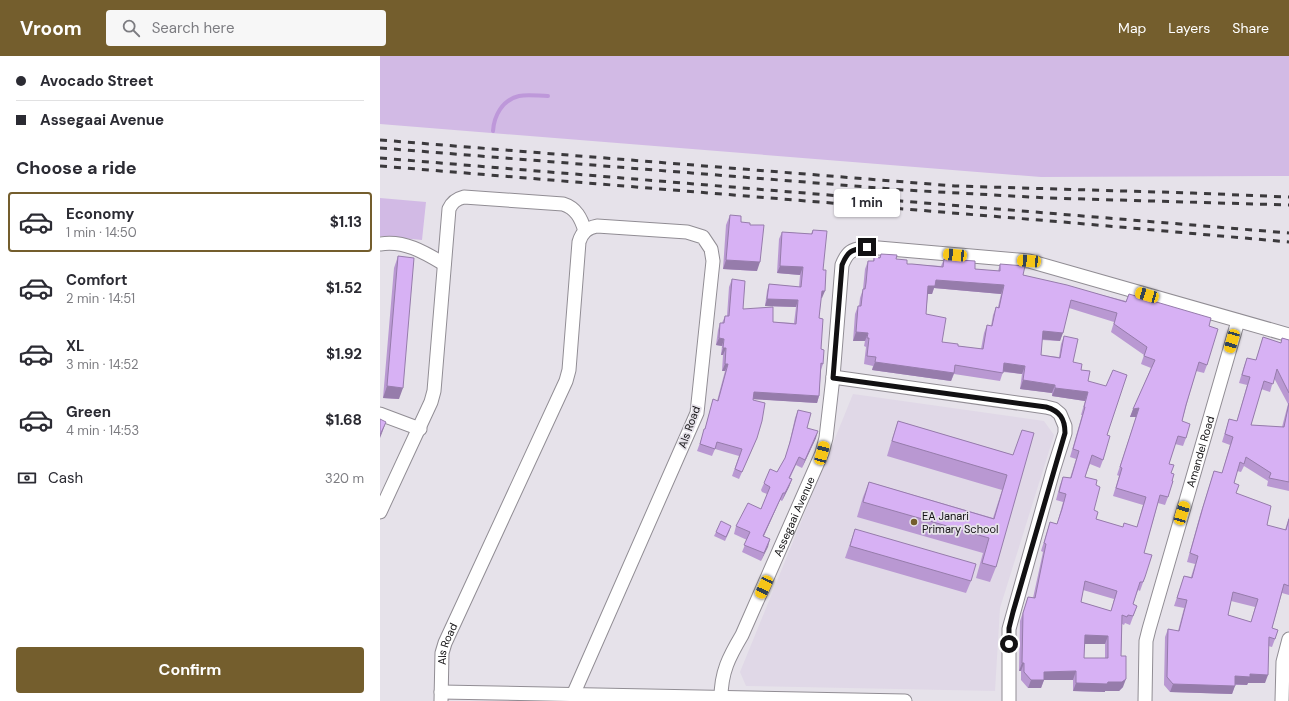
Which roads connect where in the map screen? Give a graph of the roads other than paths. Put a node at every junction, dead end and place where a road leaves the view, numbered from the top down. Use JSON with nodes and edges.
{"nodes":[{"id":1,"x":585,"y":231,"type":"junction"},
{"id":2,"x":380,"y":244,"type":"edge"},
{"id":3,"x":444,"y":264,"type":"junction"},
{"id":4,"x":1238,"y":321,"type":"junction"},
{"id":5,"x":1289,"y":334,"type":"edge"},
{"id":6,"x":833,"y":378,"type":"junction"},
{"id":7,"x":380,"y":414,"type":"edge"},
{"id":8,"x":420,"y":428,"type":"junction"},
{"id":9,"x":380,"y":512,"type":"edge"},
{"id":10,"x":1289,"y":639,"type":"edge"},
{"id":11,"x":573,"y":695,"type":"junction"},
{"id":12,"x":441,"y":697,"type":"edge"},
{"id":13,"x":721,"y":698,"type":"junction"},
{"id":14,"x":905,"y":701,"type":"edge"},
{"id":15,"x":1009,"y":701,"type":"edge"},
{"id":16,"x":1145,"y":701,"type":"edge"},
{"id":17,"x":1282,"y":701,"type":"edge"}],
"edges":[{"from":1,"to":3,"type":"street"},
{"from":1,"to":11,"type":"street","name":"Als Road"},
{"from":1,"to":12,"type":"street","name":"Als Road"},
{"from":2,"to":3,"type":"street"},
{"from":3,"to":8,"type":"street"},
{"from":4,"to":5,"type":"street","name":"Assegaai Avenue"},
{"from":4,"to":6,"type":"street","name":"Assegaai Avenue"},
{"from":4,"to":16,"type":"street","name":"Amandel Road"},
{"from":6,"to":13,"type":"street","name":"Assegaai Avenue"},
{"from":6,"to":15,"type":"street"},
{"from":7,"to":8,"type":"street"},
{"from":8,"to":9,"type":"street"},
{"from":10,"to":17,"type":"street"},
{"from":11,"to":12,"type":"street"},
{"from":11,"to":13,"type":"street"},
{"from":13,"to":14,"type":"street"}]}
